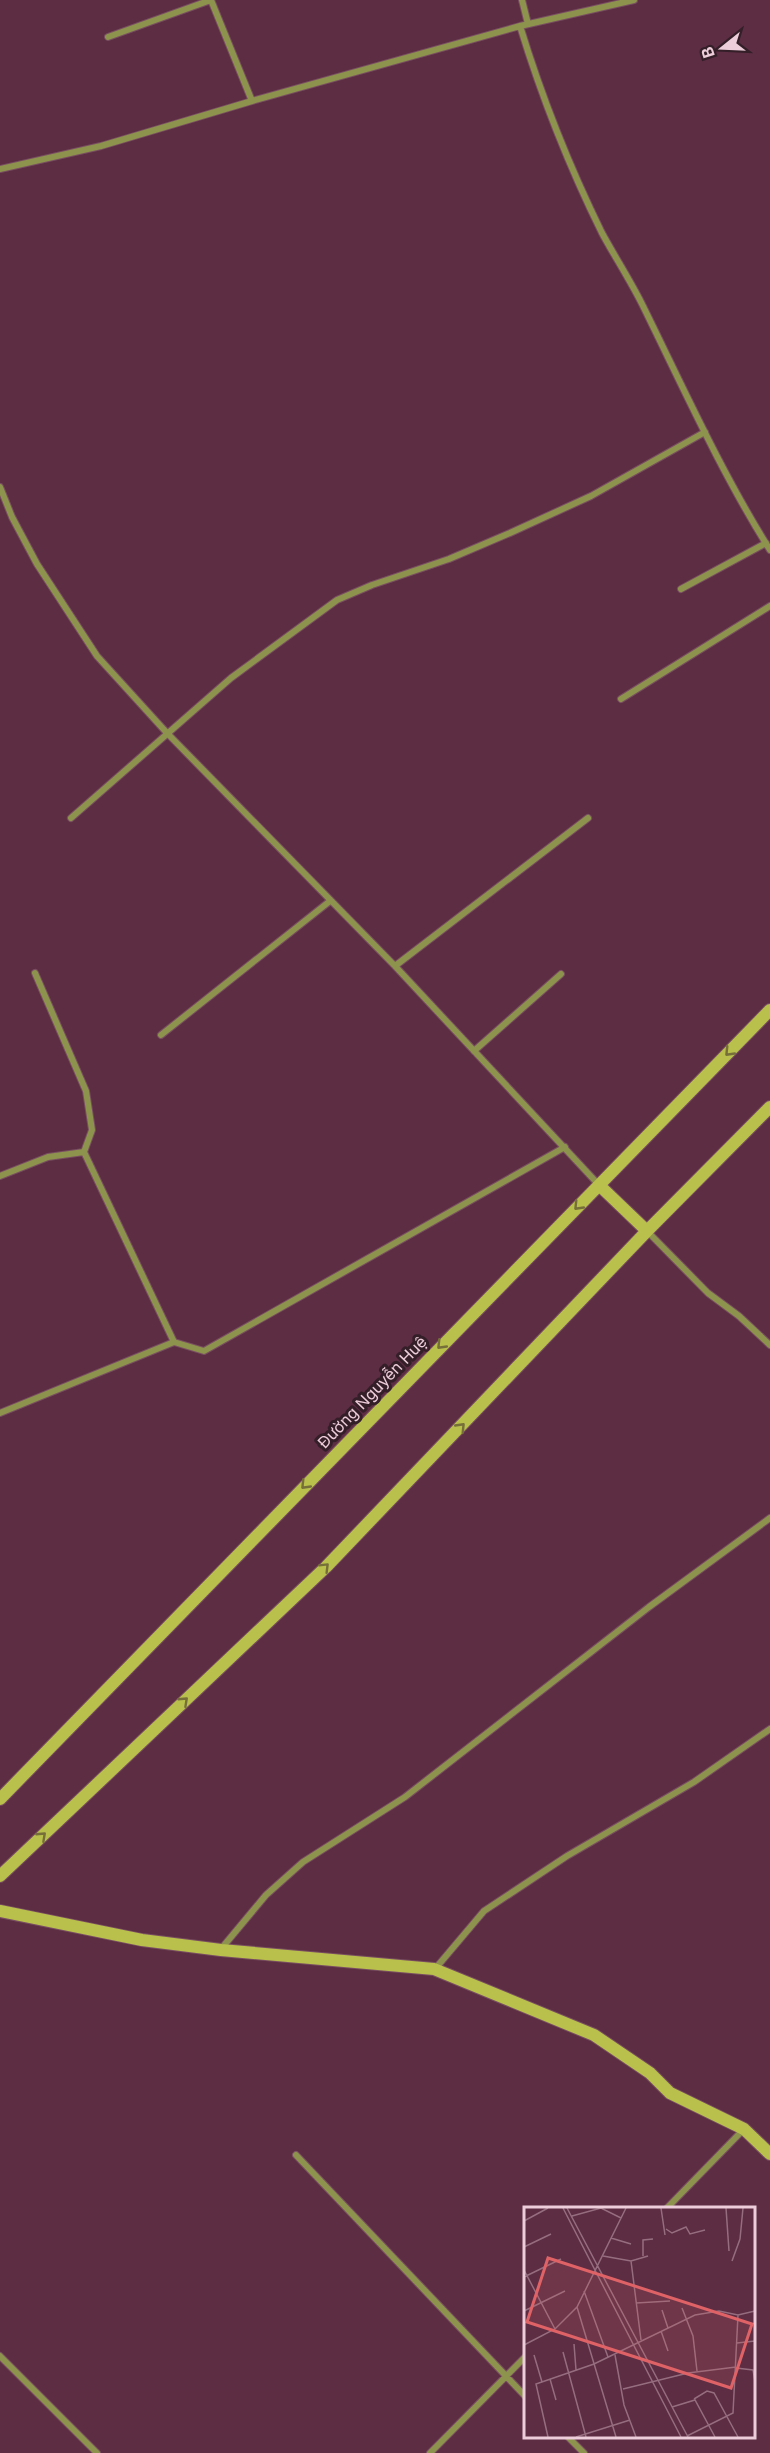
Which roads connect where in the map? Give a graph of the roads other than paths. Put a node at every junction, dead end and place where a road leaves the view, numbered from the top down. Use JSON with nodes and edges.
{"nodes":[{"id":1,"x":211,"y":0,"type":"edge"},
{"id":2,"x":522,"y":0,"type":"edge"},
{"id":3,"x":634,"y":0,"type":"edge"},
{"id":4,"x":528,"y":24,"type":"junction"},
{"id":5,"x":520,"y":26,"type":"junction"},
{"id":6,"x":108,"y":37,"type":"dead end"},
{"id":7,"x":252,"y":100,"type":"junction"},
{"id":8,"x":0,"y":169,"type":"edge"},
{"id":9,"x":705,"y":432,"type":"junction"},
{"id":10,"x":0,"y":487,"type":"edge"},
{"id":11,"x":766,"y":543,"type":"junction"},
{"id":12,"x":770,"y":550,"type":"edge"},
{"id":13,"x":681,"y":589,"type":"dead end"},
{"id":14,"x":770,"y":606,"type":"edge"},
{"id":15,"x":621,"y":699,"type":"dead end"},
{"id":16,"x":167,"y":733,"type":"junction"},
{"id":17,"x":71,"y":818,"type":"dead end"},
{"id":18,"x":588,"y":818,"type":"dead end"},
{"id":19,"x":330,"y":901,"type":"junction"},
{"id":20,"x":395,"y":966,"type":"junction"},
{"id":21,"x":35,"y":973,"type":"dead end"},
{"id":22,"x":561,"y":974,"type":"dead end"},
{"id":23,"x":770,"y":1010,"type":"edge"},
{"id":24,"x":161,"y":1035,"type":"dead end"},
{"id":25,"x":474,"y":1051,"type":"junction"},
{"id":26,"x":770,"y":1107,"type":"edge"},
{"id":27,"x":565,"y":1147,"type":"junction"},
{"id":28,"x":84,"y":1152,"type":"junction"},
{"id":29,"x":0,"y":1176,"type":"edge"},
{"id":30,"x":599,"y":1185,"type":"junction"},
{"id":31,"x":647,"y":1231,"type":"junction"},
{"id":32,"x":174,"y":1342,"type":"junction"},
{"id":33,"x":770,"y":1345,"type":"edge"},
{"id":34,"x":0,"y":1413,"type":"edge"},
{"id":35,"x":770,"y":1518,"type":"edge"},
{"id":36,"x":770,"y":1730,"type":"edge"},
{"id":37,"x":0,"y":1799,"type":"edge"},
{"id":38,"x":0,"y":1876,"type":"edge"},
{"id":39,"x":0,"y":1911,"type":"edge"},
{"id":40,"x":221,"y":1950,"type":"junction"},
{"id":41,"x":434,"y":1969,"type":"junction"},
{"id":42,"x":744,"y":2129,"type":"junction"},
{"id":43,"x":770,"y":2154,"type":"edge"},
{"id":44,"x":296,"y":2155,"type":"dead end"},
{"id":45,"x":668,"y":2207,"type":"edge"},
{"id":46,"x":0,"y":2356,"type":"edge"},
{"id":47,"x":524,"y":2357,"type":"edge"},
{"id":48,"x":505,"y":2377,"type":"junction"},
{"id":49,"x":524,"y":2396,"type":"edge"},
{"id":50,"x":569,"y":2438,"type":"edge"},
{"id":51,"x":97,"y":2453,"type":"edge"},
{"id":52,"x":430,"y":2453,"type":"edge"},
{"id":53,"x":584,"y":2453,"type":"edge"}],
"edges":[{"from":1,"to":6,"type":"street"},
{"from":1,"to":7,"type":"street"},
{"from":2,"to":4,"type":"street"},
{"from":3,"to":4,"type":"street"},
{"from":4,"to":5,"type":"street"},
{"from":5,"to":7,"type":"street"},
{"from":5,"to":9,"type":"street"},
{"from":7,"to":8,"type":"street"},
{"from":9,"to":11,"type":"street"},
{"from":9,"to":16,"type":"street"},
{"from":10,"to":16,"type":"street"},
{"from":11,"to":12,"type":"street"},
{"from":11,"to":13,"type":"street"},
{"from":14,"to":15,"type":"street"},
{"from":16,"to":17,"type":"street"},
{"from":16,"to":19,"type":"street"},
{"from":18,"to":20,"type":"street"},
{"from":19,"to":20,"type":"street"},
{"from":19,"to":24,"type":"street"},
{"from":20,"to":25,"type":"street"},
{"from":21,"to":28,"type":"street"},
{"from":22,"to":25,"type":"street"},
{"from":23,"to":30,"type":"street","name":"Đường Nguyễn Huệ","one_way":true},
{"from":25,"to":27,"type":"street"},
{"from":26,"to":31,"type":"street"},
{"from":27,"to":30,"type":"street"},
{"from":27,"to":32,"type":"street"},
{"from":28,"to":29,"type":"street"},
{"from":28,"to":32,"type":"street"},
{"from":30,"to":31,"type":"street"},
{"from":30,"to":37,"type":"street","name":"Đường Nguyễn Huệ","one_way":true},
{"from":31,"to":33,"type":"street"},
{"from":38,"to":31,"type":"street","one_way":true},
{"from":32,"to":34,"type":"street"},
{"from":35,"to":40,"type":"street"},
{"from":36,"to":41,"type":"street"},
{"from":39,"to":40,"type":"street"},
{"from":40,"to":41,"type":"street"},
{"from":41,"to":42,"type":"street"},
{"from":42,"to":43,"type":"street"},
{"from":42,"to":45,"type":"street"},
{"from":44,"to":48,"type":"street"},
{"from":46,"to":51,"type":"street"},
{"from":47,"to":48,"type":"street"},
{"from":48,"to":49,"type":"street"},
{"from":48,"to":52,"type":"street"},
{"from":50,"to":53,"type":"street"}]}
